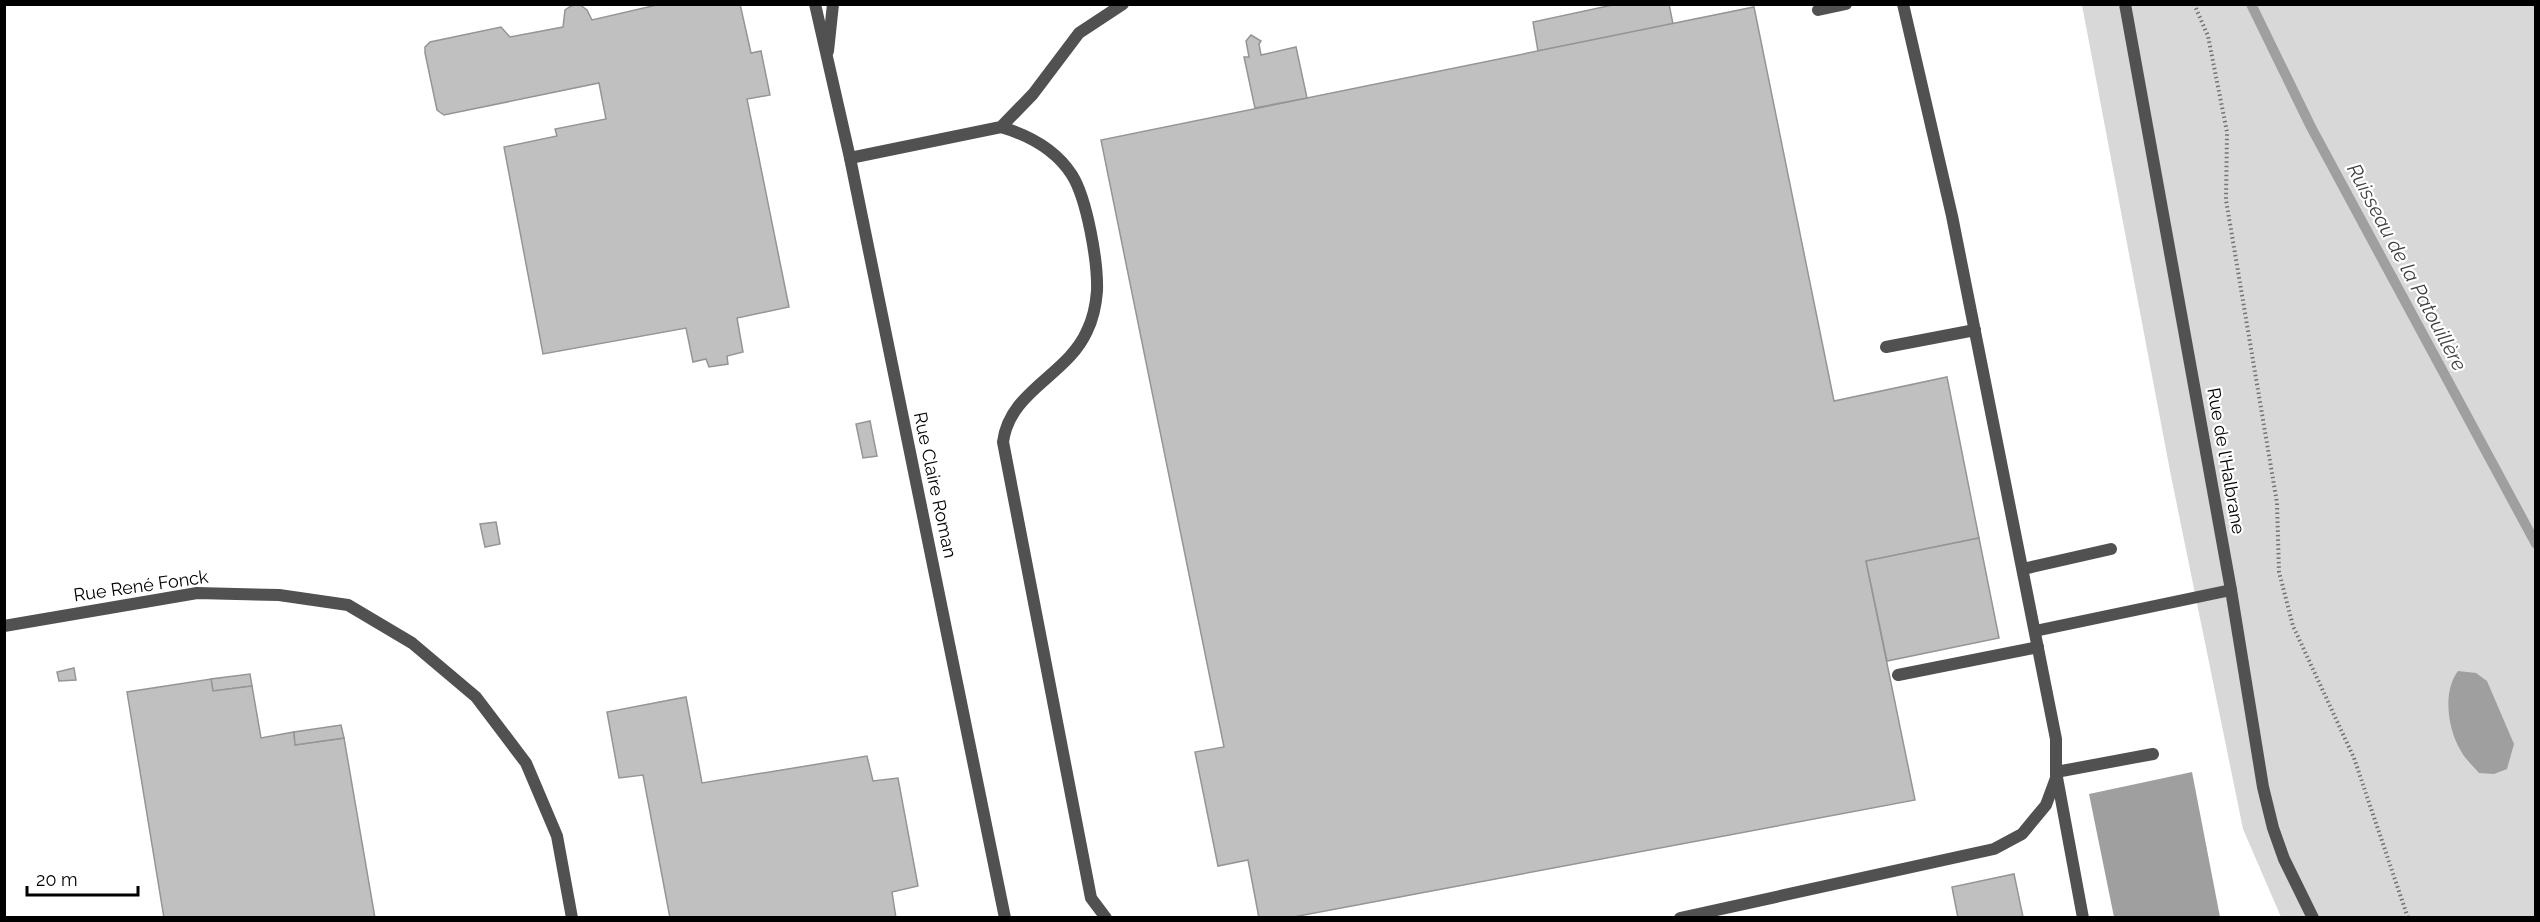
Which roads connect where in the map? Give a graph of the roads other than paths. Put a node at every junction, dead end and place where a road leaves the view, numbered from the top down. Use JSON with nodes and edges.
{"nodes":[{"id":1,"x":815,"y":4,"type":"edge"},
{"id":2,"x":833,"y":4,"type":"edge"},
{"id":3,"x":1123,"y":4,"type":"edge"},
{"id":4,"x":1846,"y":4,"type":"edge"},
{"id":5,"x":1903,"y":4,"type":"edge"},
{"id":6,"x":2125,"y":4,"type":"edge"},
{"id":7,"x":1818,"y":10,"type":"dead end"},
{"id":8,"x":827,"y":61,"type":"junction"},
{"id":9,"x":1001,"y":127,"type":"junction"},
{"id":10,"x":850,"y":158,"type":"junction"},
{"id":11,"x":1975,"y":330,"type":"junction"},
{"id":12,"x":1886,"y":347,"type":"dead end"},
{"id":13,"x":2111,"y":549,"type":"dead end"},
{"id":14,"x":2023,"y":569,"type":"junction"},
{"id":15,"x":2230,"y":590,"type":"junction"},
{"id":16,"x":4,"y":626,"type":"edge"},
{"id":17,"x":2035,"y":631,"type":"junction"},
{"id":18,"x":2038,"y":647,"type":"junction"},
{"id":19,"x":1898,"y":675,"type":"dead end"},
{"id":20,"x":2153,"y":754,"type":"dead end"},
{"id":21,"x":2056,"y":772,"type":"junction"},
{"id":22,"x":572,"y":918,"type":"edge"},
{"id":23,"x":1005,"y":918,"type":"edge"},
{"id":24,"x":1106,"y":918,"type":"edge"},
{"id":25,"x":1680,"y":918,"type":"edge"},
{"id":26,"x":2083,"y":918,"type":"edge"},
{"id":27,"x":2313,"y":918,"type":"edge"}],
"edges":[{"from":1,"to":8,"type":"street","name":"Rue Claire Roman"},
{"from":2,"to":8,"type":"street","name":"Rue Claire Roman"},
{"from":3,"to":9,"type":"street"},
{"from":4,"to":7,"type":"street"},
{"from":5,"to":11,"type":"street"},
{"from":6,"to":15,"type":"street","name":"Rue de l'Halbrane"},
{"from":8,"to":10,"type":"street","name":"Rue Claire Roman"},
{"from":9,"to":10,"type":"street"},
{"from":9,"to":24,"type":"street"},
{"from":10,"to":23,"type":"street","name":"Rue Claire Roman"},
{"from":11,"to":12,"type":"street"},
{"from":11,"to":14,"type":"street"},
{"from":13,"to":14,"type":"street"},
{"from":14,"to":17,"type":"street"},
{"from":15,"to":17,"type":"street"},
{"from":15,"to":27,"type":"street","name":"Rue de l'Halbrane"},
{"from":16,"to":22,"type":"street","name":"Rue René Fonck"},
{"from":17,"to":18,"type":"street"},
{"from":18,"to":19,"type":"street"},
{"from":18,"to":21,"type":"street"},
{"from":20,"to":21,"type":"street"},
{"from":21,"to":25,"type":"street"},
{"from":21,"to":26,"type":"street"}]}
